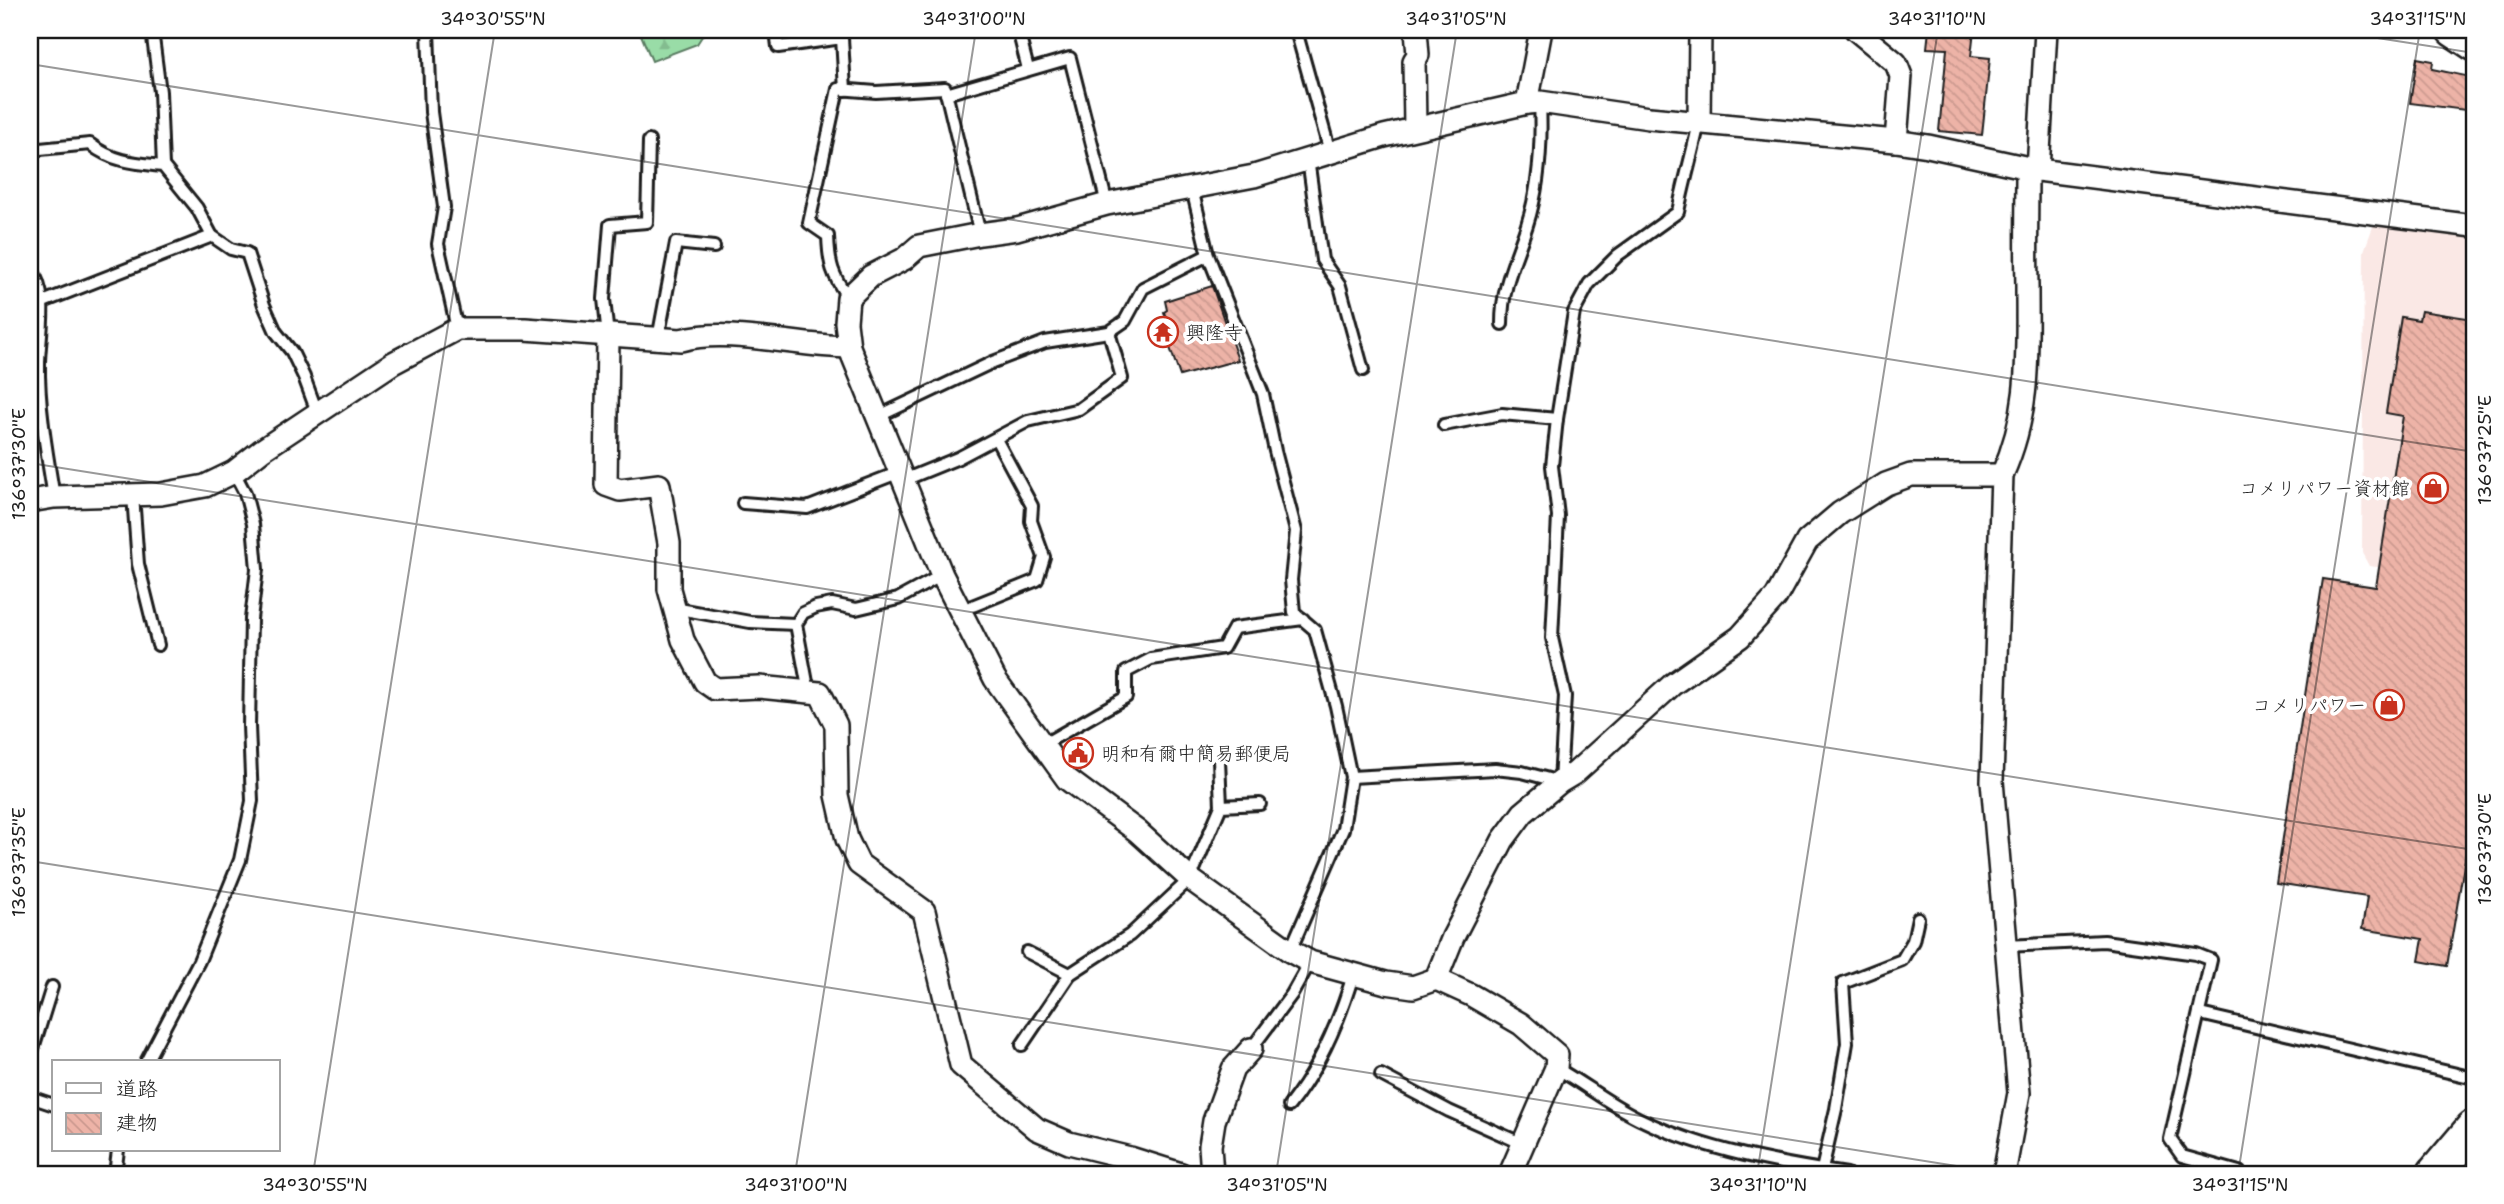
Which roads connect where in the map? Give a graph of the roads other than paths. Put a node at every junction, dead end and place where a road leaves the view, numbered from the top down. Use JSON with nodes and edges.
{"nodes":[{"id":1,"x":152,"y":30,"type":"edge"},
{"id":2,"x":428,"y":30,"type":"edge"},
{"id":3,"x":776,"y":30,"type":"edge"},
{"id":4,"x":1017,"y":30,"type":"edge"},
{"id":5,"x":1300,"y":30,"type":"edge"},
{"id":6,"x":1416,"y":30,"type":"edge"},
{"id":7,"x":1541,"y":30,"type":"edge"},
{"id":8,"x":1700,"y":30,"type":"edge"},
{"id":9,"x":1856,"y":30,"type":"edge"},
{"id":10,"x":2046,"y":30,"type":"edge"},
{"id":11,"x":2453,"y":30,"type":"edge"},
{"id":12,"x":2474,"y":44,"type":"edge"},
{"id":13,"x":1028,"y":69,"type":"junction"},
{"id":14,"x":845,"y":90,"type":"junction"},
{"id":15,"x":946,"y":94,"type":"junction"},
{"id":16,"x":1534,"y":102,"type":"junction"},
{"id":17,"x":1699,"y":122,"type":"junction"},
{"id":18,"x":1415,"y":128,"type":"junction"},
{"id":19,"x":649,"y":141,"type":"dead end"},
{"id":20,"x":1896,"y":141,"type":"junction"},
{"id":21,"x":30,"y":150,"type":"edge"},
{"id":22,"x":1330,"y":152,"type":"junction"},
{"id":23,"x":1308,"y":159,"type":"junction"},
{"id":24,"x":163,"y":166,"type":"junction"},
{"id":25,"x":2032,"y":169,"type":"junction"},
{"id":26,"x":1192,"y":189,"type":"junction"},
{"id":27,"x":1107,"y":204,"type":"junction"},
{"id":28,"x":2474,"y":226,"type":"edge"},
{"id":29,"x":980,"y":234,"type":"junction"},
{"id":30,"x":212,"y":236,"type":"junction"},
{"id":31,"x":714,"y":247,"type":"dead end"},
{"id":32,"x":1208,"y":255,"type":"junction"},
{"id":33,"x":30,"y":267,"type":"edge"},
{"id":34,"x":848,"y":298,"type":"junction"},
{"id":35,"x":43,"y":302,"type":"junction"},
{"id":36,"x":1502,"y":324,"type":"dead end"},
{"id":37,"x":457,"y":329,"type":"junction"},
{"id":38,"x":1109,"y":332,"type":"junction"},
{"id":39,"x":608,"y":336,"type":"junction"},
{"id":40,"x":658,"y":339,"type":"junction"},
{"id":41,"x":849,"y":347,"type":"junction"},
{"id":42,"x":1363,"y":370,"type":"dead end"},
{"id":43,"x":317,"y":412,"type":"junction"},
{"id":44,"x":877,"y":417,"type":"junction"},
{"id":45,"x":1557,"y":419,"type":"junction"},
{"id":46,"x":1444,"y":425,"type":"dead end"},
{"id":47,"x":996,"y":439,"type":"junction"},
{"id":48,"x":234,"y":472,"type":"junction"},
{"id":49,"x":2002,"y":475,"type":"junction"},
{"id":50,"x":902,"y":476,"type":"junction"},
{"id":51,"x":133,"y":495,"type":"junction"},
{"id":52,"x":54,"y":497,"type":"junction"},
{"id":53,"x":30,"y":501,"type":"edge"},
{"id":54,"x":743,"y":503,"type":"dead end"},
{"id":55,"x":942,"y":575,"type":"junction"},
{"id":56,"x":674,"y":608,"type":"junction"},
{"id":57,"x":960,"y":611,"type":"junction"},
{"id":58,"x":1303,"y":619,"type":"junction"},
{"id":59,"x":796,"y":624,"type":"junction"},
{"id":60,"x":158,"y":645,"type":"dead end"},
{"id":61,"x":809,"y":694,"type":"junction"},
{"id":62,"x":1044,"y":744,"type":"junction"},
{"id":63,"x":1219,"y":760,"type":"dead end"},
{"id":64,"x":1351,"y":777,"type":"junction"},
{"id":65,"x":1560,"y":782,"type":"junction"},
{"id":66,"x":1260,"y":804,"type":"dead end"},
{"id":67,"x":1221,"y":806,"type":"junction"},
{"id":68,"x":1190,"y":879,"type":"junction"},
{"id":69,"x":1918,"y":918,"type":"dead end"},
{"id":70,"x":2006,"y":946,"type":"junction"},
{"id":71,"x":1290,"y":950,"type":"junction"},
{"id":72,"x":1027,"y":952,"type":"dead end"},
{"id":73,"x":1310,"y":962,"type":"junction"},
{"id":74,"x":1070,"y":974,"type":"junction"},
{"id":75,"x":1353,"y":975,"type":"junction"},
{"id":76,"x":1436,"y":979,"type":"junction"},
{"id":77,"x":52,"y":987,"type":"dead end"},
{"id":78,"x":2200,"y":1014,"type":"junction"},
{"id":79,"x":1022,"y":1045,"type":"dead end"},
{"id":80,"x":1251,"y":1049,"type":"joint"},
{"id":81,"x":30,"y":1058,"type":"edge"},
{"id":82,"x":147,"y":1060,"type":"edge"},
{"id":83,"x":1556,"y":1068,"type":"junction"},
{"id":84,"x":1381,"y":1074,"type":"dead end"},
{"id":85,"x":2474,"y":1078,"type":"edge"},
{"id":86,"x":30,"y":1097,"type":"edge"},
{"id":87,"x":52,"y":1104,"type":"edge"},
{"id":88,"x":1289,"y":1106,"type":"dead end"},
{"id":89,"x":2474,"y":1128,"type":"edge"},
{"id":90,"x":1523,"y":1144,"type":"junction"},
{"id":91,"x":118,"y":1152,"type":"edge"},
{"id":92,"x":1821,"y":1172,"type":"edge"},
{"id":93,"x":115,"y":1174,"type":"edge"},
{"id":94,"x":1181,"y":1174,"type":"edge"},
{"id":95,"x":1212,"y":1174,"type":"edge"},
{"id":96,"x":1510,"y":1174,"type":"edge"},
{"id":97,"x":1847,"y":1174,"type":"edge"},
{"id":98,"x":2004,"y":1174,"type":"edge"},
{"id":99,"x":2239,"y":1174,"type":"edge"},
{"id":100,"x":2435,"y":1174,"type":"edge"}],
"edges":[{"from":1,"to":24,"type":"lane"},
{"from":2,"to":37,"type":"lane"},
{"from":3,"to":14,"type":"lane"},
{"from":4,"to":13,"type":"lane"},
{"from":5,"to":22,"type":"lane"},
{"from":6,"to":18,"type":"street"},
{"from":7,"to":16,"type":"street"},
{"from":8,"to":17,"type":"street"},
{"from":9,"to":20,"type":"street"},
{"from":10,"to":25,"type":"street"},
{"from":11,"to":12,"type":"main road"},
{"from":13,"to":15,"type":"lane"},
{"from":13,"to":27,"type":"lane"},
{"from":14,"to":15,"type":"lane"},
{"from":14,"to":34,"type":"lane"},
{"from":15,"to":29,"type":"lane"},
{"from":16,"to":17,"type":"street"},
{"from":16,"to":18,"type":"street"},
{"from":16,"to":36,"type":"lane"},
{"from":17,"to":20,"type":"street"},
{"from":17,"to":45,"type":"lane"},
{"from":18,"to":22,"type":"street"},
{"from":19,"to":39,"type":"lane"},
{"from":20,"to":25,"type":"street"},
{"from":21,"to":24,"type":"lane"},
{"from":22,"to":23,"type":"street"},
{"from":23,"to":26,"type":"street"},
{"from":23,"to":42,"type":"lane"},
{"from":24,"to":30,"type":"lane"},
{"from":25,"to":28,"type":"street"},
{"from":25,"to":49,"type":"street"},
{"from":26,"to":27,"type":"street"},
{"from":26,"to":32,"type":"lane"},
{"from":27,"to":29,"type":"street"},
{"from":29,"to":34,"type":"street"},
{"from":30,"to":35,"type":"lane"},
{"from":30,"to":43,"type":"lane"},
{"from":31,"to":40,"type":"lane"},
{"from":32,"to":38,"type":"lane"},
{"from":32,"to":58,"type":"lane"},
{"from":33,"to":35,"type":"lane"},
{"from":34,"to":41,"type":"street"},
{"from":35,"to":52,"type":"lane"},
{"from":37,"to":39,"type":"street"},
{"from":37,"to":43,"type":"street"},
{"from":38,"to":44,"type":"lane"},
{"from":38,"to":47,"type":"lane"},
{"from":39,"to":40,"type":"street"},
{"from":39,"to":56,"type":"street"},
{"from":40,"to":41,"type":"street"},
{"from":41,"to":44,"type":"street"},
{"from":43,"to":48,"type":"street"},
{"from":44,"to":50,"type":"street"},
{"from":45,"to":46,"type":"lane"},
{"from":45,"to":65,"type":"lane"},
{"from":47,"to":50,"type":"lane"},
{"from":47,"to":57,"type":"lane"},
{"from":48,"to":51,"type":"street"},
{"from":48,"to":82,"type":"lane"},
{"from":49,"to":65,"type":"street"},
{"from":49,"to":70,"type":"street"},
{"from":50,"to":54,"type":"lane"},
{"from":50,"to":55,"type":"street"},
{"from":51,"to":52,"type":"street"},
{"from":51,"to":60,"type":"lane"},
{"from":52,"to":53,"type":"street"},
{"from":55,"to":57,"type":"street"},
{"from":55,"to":59,"type":"lane"},
{"from":56,"to":59,"type":"lane"},
{"from":56,"to":61,"type":"street"},
{"from":57,"to":62,"type":"street"},
{"from":58,"to":62,"type":"lane"},
{"from":58,"to":64,"type":"lane"},
{"from":59,"to":61,"type":"lane"},
{"from":61,"to":94,"type":"street"},
{"from":62,"to":68,"type":"street"},
{"from":63,"to":67,"type":"lane"},
{"from":64,"to":65,"type":"lane"},
{"from":64,"to":71,"type":"lane"},
{"from":65,"to":76,"type":"street"},
{"from":66,"to":67,"type":"lane"},
{"from":67,"to":68,"type":"lane"},
{"from":68,"to":71,"type":"street"},
{"from":68,"to":74,"type":"lane"},
{"from":69,"to":92,"type":"lane"},
{"from":70,"to":78,"type":"lane"},
{"from":70,"to":98,"type":"street"},
{"from":71,"to":73,"type":"street"},
{"from":72,"to":74,"type":"lane"},
{"from":73,"to":75,"type":"street"},
{"from":73,"to":80,"type":"lane"},
{"from":74,"to":79,"type":"lane"},
{"from":75,"to":76,"type":"street"},
{"from":75,"to":88,"type":"lane"},
{"from":76,"to":83,"type":"street"},
{"from":77,"to":81,"type":"lane"},
{"from":78,"to":85,"type":"lane"},
{"from":78,"to":99,"type":"lane"},
{"from":80,"to":95,"type":"street"},
{"from":83,"to":90,"type":"street"},
{"from":83,"to":92,"type":"lane"},
{"from":84,"to":90,"type":"lane"},
{"from":86,"to":87,"type":"lane"},
{"from":89,"to":100,"type":"main road"},
{"from":90,"to":96,"type":"street"},
{"from":91,"to":93,"type":"lane"},
{"from":92,"to":97,"type":"lane"}]}
